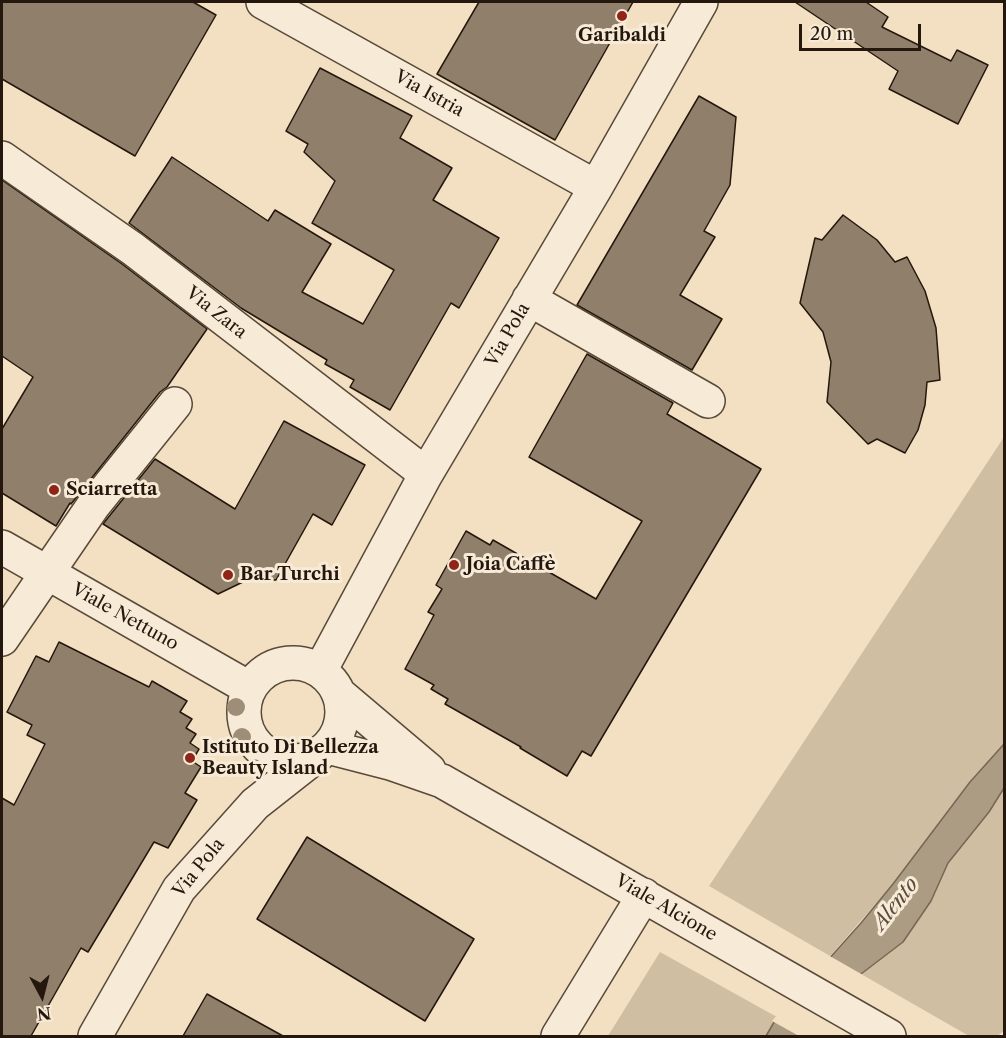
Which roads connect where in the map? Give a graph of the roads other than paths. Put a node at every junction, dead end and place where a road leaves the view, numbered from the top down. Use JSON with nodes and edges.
{"nodes":[{"id":1,"x":263,"y":2,"type":"edge"},
{"id":2,"x":701,"y":2,"type":"edge"},
{"id":3,"x":2,"y":158,"type":"edge"},
{"id":4,"x":596,"y":187,"type":"junction"},
{"id":5,"x":529,"y":299,"type":"junction"},
{"id":6,"x":708,"y":401,"type":"dead end"},
{"id":7,"x":175,"y":404,"type":"dead end"},
{"id":8,"x":426,"y":474,"type":"junction"},
{"id":9,"x":2,"y":547,"type":"edge"},
{"id":10,"x":46,"y":573,"type":"junction"},
{"id":11,"x":2,"y":639,"type":"edge"},
{"id":12,"x":329,"y":682,"type":"junction"},
{"id":13,"x":249,"y":688,"type":"junction"},
{"id":14,"x":322,"y":751,"type":"junction"},
{"id":15,"x":442,"y":781,"type":"junction"},
{"id":16,"x":649,"y":898,"type":"junction"},
{"id":17,"x":95,"y":1036,"type":"edge"},
{"id":18,"x":558,"y":1036,"type":"edge"},
{"id":19,"x":889,"y":1036,"type":"edge"}],
"edges":[{"from":1,"to":4,"type":"street","name":"Via Istria"},
{"from":2,"to":4,"type":"street","name":"Via Pola"},
{"from":3,"to":8,"type":"street","name":"Via Zara"},
{"from":4,"to":5,"type":"street","name":"Via Pola"},
{"from":5,"to":6,"type":"street"},
{"from":5,"to":8,"type":"street","name":"Via Pola"},
{"from":7,"to":10,"type":"street"},
{"from":8,"to":12,"type":"street","name":"Via Pola"},
{"from":9,"to":10,"type":"street","name":"Viale Nettuno"},
{"from":10,"to":11,"type":"street"},
{"from":10,"to":13,"type":"street","name":"Viale Nettuno"},
{"from":12,"to":13,"type":"street"},
{"from":12,"to":14,"type":"street"},
{"from":12,"to":15,"type":"street","name":"Viale Alcione"},
{"from":13,"to":14,"type":"street"},
{"from":14,"to":15,"type":"street","name":"Viale Alcione"},
{"from":14,"to":17,"type":"street","name":"Via Pola"},
{"from":15,"to":16,"type":"street","name":"Viale Alcione"},
{"from":16,"to":18,"type":"street"},
{"from":16,"to":19,"type":"street","name":"Viale Alcione"}]}
